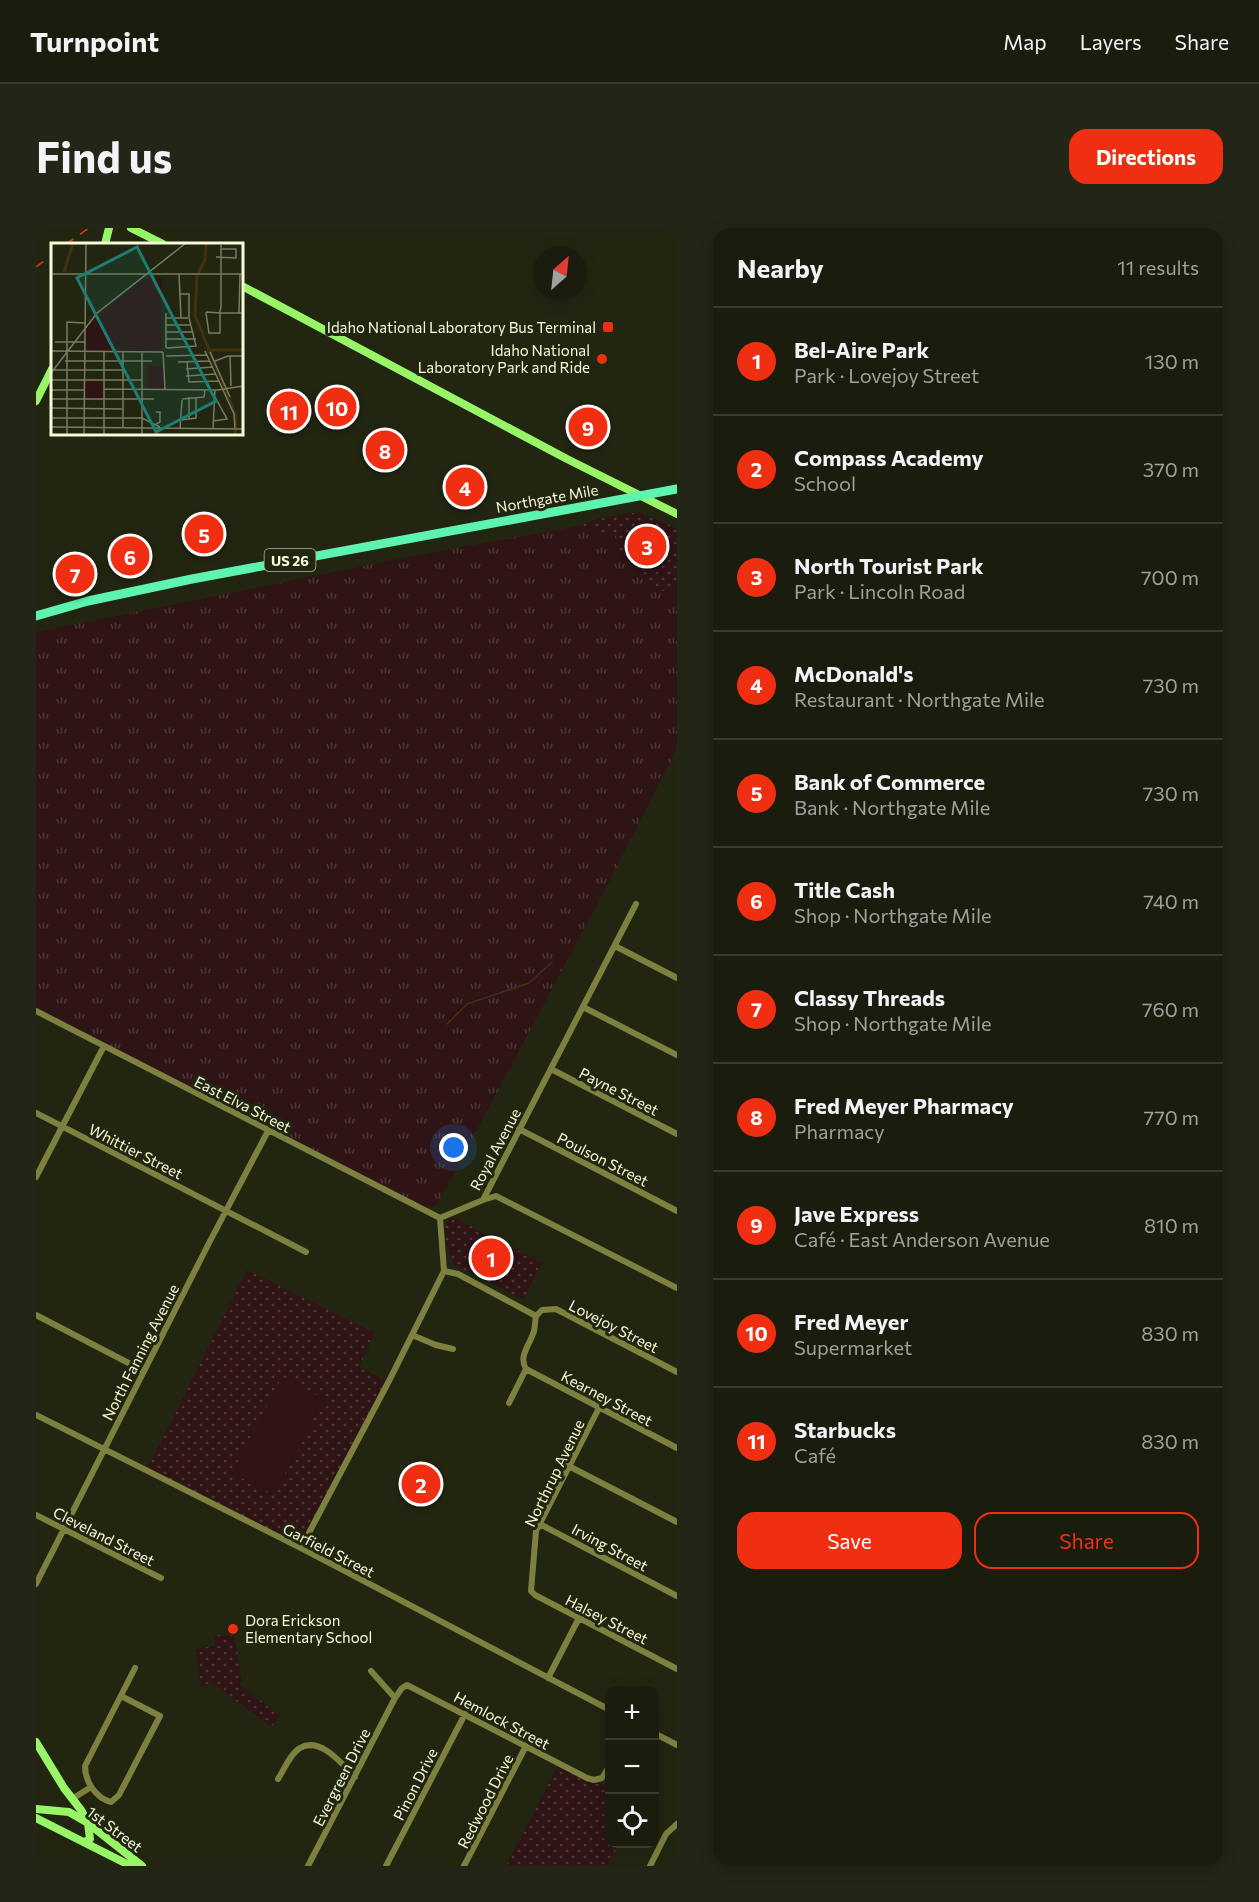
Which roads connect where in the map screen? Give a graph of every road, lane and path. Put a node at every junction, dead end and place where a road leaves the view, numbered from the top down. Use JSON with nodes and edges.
{"nodes":[{"id":1,"x":108,"y":228,"type":"edge"},
{"id":2,"x":131,"y":228,"type":"edge"},
{"id":3,"x":105,"y":243,"type":"edge"},
{"id":4,"x":161,"y":243,"type":"edge"},
{"id":5,"x":243,"y":287,"type":"edge"},
{"id":6,"x":51,"y":371,"type":"edge"},
{"id":7,"x":36,"y":401,"type":"edge"},
{"id":8,"x":677,"y":489,"type":"edge"},
{"id":9,"x":640,"y":496,"type":"junction"},
{"id":10,"x":677,"y":514,"type":"edge"},
{"id":11,"x":36,"y":616,"type":"edge"},
{"id":12,"x":636,"y":904,"type":"dead end"},
{"id":13,"x":615,"y":946,"type":"junction"},
{"id":14,"x":677,"y":978,"type":"edge"},
{"id":15,"x":583,"y":1007,"type":"junction"},
{"id":16,"x":36,"y":1011,"type":"edge"},
{"id":17,"x":104,"y":1046,"type":"junction"},
{"id":18,"x":677,"y":1055,"type":"edge"},
{"id":19,"x":551,"y":1069,"type":"junction"},
{"id":20,"x":36,"y":1113,"type":"edge"},
{"id":21,"x":62,"y":1126,"type":"junction"},
{"id":22,"x":519,"y":1129,"type":"junction"},
{"id":23,"x":268,"y":1131,"type":"junction"},
{"id":24,"x":677,"y":1134,"type":"edge"},
{"id":25,"x":36,"y":1177,"type":"edge"},
{"id":26,"x":483,"y":1200,"type":"junction"},
{"id":27,"x":225,"y":1211,"type":"junction"},
{"id":28,"x":677,"y":1211,"type":"edge"},
{"id":29,"x":440,"y":1218,"type":"junction"},
{"id":30,"x":306,"y":1252,"type":"dead end"},
{"id":31,"x":444,"y":1271,"type":"junction"},
{"id":32,"x":677,"y":1288,"type":"edge"},
{"id":33,"x":36,"y":1315,"type":"edge"},
{"id":34,"x":536,"y":1316,"type":"junction"},
{"id":35,"x":412,"y":1335,"type":"junction"},
{"id":36,"x":453,"y":1349,"type":"dead end"},
{"id":37,"x":526,"y":1369,"type":"junction"},
{"id":38,"x":144,"y":1371,"type":"junction"},
{"id":39,"x":677,"y":1372,"type":"edge"},
{"id":40,"x":508,"y":1402,"type":"dead end"},
{"id":41,"x":599,"y":1408,"type":"junction"},
{"id":42,"x":36,"y":1415,"type":"edge"},
{"id":43,"x":677,"y":1448,"type":"edge"},
{"id":44,"x":104,"y":1449,"type":"junction"},
{"id":45,"x":561,"y":1462,"type":"dead end"},
{"id":46,"x":569,"y":1466,"type":"junction"},
{"id":47,"x":36,"y":1515,"type":"edge"},
{"id":48,"x":532,"y":1520,"type":"dead end"},
{"id":49,"x":677,"y":1522,"type":"edge"},
{"id":50,"x":540,"y":1524,"type":"junction"},
{"id":51,"x":64,"y":1529,"type":"junction"},
{"id":52,"x":301,"y":1548,"type":"junction"},
{"id":53,"x":161,"y":1578,"type":"dead end"},
{"id":54,"x":36,"y":1584,"type":"edge"},
{"id":55,"x":530,"y":1586,"type":"joint"},
{"id":56,"x":677,"y":1596,"type":"edge"},
{"id":57,"x":579,"y":1618,"type":"junction"},
{"id":58,"x":135,"y":1668,"type":"dead end"},
{"id":59,"x":677,"y":1669,"type":"edge"},
{"id":60,"x":370,"y":1671,"type":"dead end"},
{"id":61,"x":548,"y":1677,"type":"junction"},
{"id":62,"x":121,"y":1696,"type":"junction"},
{"id":63,"x":395,"y":1698,"type":"junction"},
{"id":64,"x":605,"y":1708,"type":"edge"},
{"id":65,"x":465,"y":1714,"type":"junction"},
{"id":66,"x":160,"y":1716,"type":"junction"},
{"id":67,"x":167,"y":1720,"type":"dead end"},
{"id":68,"x":659,"y":1736,"type":"edge"},
{"id":69,"x":36,"y":1742,"type":"edge"},
{"id":70,"x":677,"y":1745,"type":"edge"},
{"id":71,"x":526,"y":1746,"type":"junction"},
{"id":72,"x":605,"y":1772,"type":"edge"},
{"id":73,"x":355,"y":1777,"type":"junction"},
{"id":74,"x":278,"y":1779,"type":"dead end"},
{"id":75,"x":91,"y":1787,"type":"junction"},
{"id":76,"x":72,"y":1799,"type":"junction"},
{"id":77,"x":36,"y":1809,"type":"edge"},
{"id":78,"x":36,"y":1818,"type":"edge"},
{"id":79,"x":88,"y":1823,"type":"junction"},
{"id":80,"x":677,"y":1824,"type":"edge"},
{"id":81,"x":84,"y":1842,"type":"junction"},
{"id":82,"x":131,"y":1866,"type":"edge"},
{"id":83,"x":142,"y":1866,"type":"edge"},
{"id":84,"x":308,"y":1866,"type":"edge"},
{"id":85,"x":386,"y":1866,"type":"edge"},
{"id":86,"x":464,"y":1866,"type":"edge"},
{"id":87,"x":650,"y":1866,"type":"edge"}],
"edges":[{"from":1,"to":3,"type":"main road"},
{"from":2,"to":4,"type":"main road"},
{"from":5,"to":9,"type":"main road"},
{"from":6,"to":7,"type":"main road"},
{"from":8,"to":9,"type":"highway","number":"US 26"},
{"from":9,"to":10,"type":"main road"},
{"from":9,"to":11,"type":"highway","name":"Northgate Mile","number":"US 26"},
{"from":12,"to":13,"type":"street","name":"Royal Avenue"},
{"from":13,"to":14,"type":"street"},
{"from":13,"to":15,"type":"street","name":"Royal Avenue"},
{"from":15,"to":18,"type":"street"},
{"from":15,"to":19,"type":"street","name":"Royal Avenue"},
{"from":16,"to":17,"type":"street","name":"East Elva Street"},
{"from":17,"to":21,"type":"street"},
{"from":17,"to":23,"type":"street","name":"East Elva Street"},
{"from":19,"to":22,"type":"street","name":"Royal Avenue"},
{"from":19,"to":24,"type":"street","name":"Payne Street"},
{"from":20,"to":21,"type":"street","name":"Whittier Street"},
{"from":21,"to":25,"type":"street"},
{"from":21,"to":27,"type":"street","name":"Whittier Street"},
{"from":22,"to":26,"type":"street","name":"Royal Avenue"},
{"from":22,"to":28,"type":"street","name":"Poulson Street"},
{"from":23,"to":27,"type":"street","name":"North Fanning Avenue"},
{"from":23,"to":29,"type":"street","name":"East Elva Street"},
{"from":26,"to":29,"type":"street","name":"Royal Avenue"},
{"from":26,"to":32,"type":"street"},
{"from":27,"to":30,"type":"street","name":"Whittier Street"},
{"from":27,"to":38,"type":"street","name":"North Fanning Avenue"},
{"from":29,"to":31,"type":"street"},
{"from":31,"to":34,"type":"street"},
{"from":31,"to":35,"type":"street"},
{"from":33,"to":38,"type":"street"},
{"from":34,"to":37,"type":"street"},
{"from":34,"to":39,"type":"street","name":"Lovejoy Street"},
{"from":35,"to":36,"type":"street"},
{"from":35,"to":52,"type":"street"},
{"from":37,"to":40,"type":"street"},
{"from":37,"to":41,"type":"street","name":"Kearney Street"},
{"from":38,"to":44,"type":"street","name":"North Fanning Avenue"},
{"from":41,"to":43,"type":"street","name":"Kearney Street"},
{"from":41,"to":46,"type":"street","name":"Northrup Avenue"},
{"from":42,"to":44,"type":"street","name":"Garfield Street"},
{"from":44,"to":51,"type":"street","name":"North Fanning Avenue"},
{"from":44,"to":52,"type":"street","name":"Garfield Street"},
{"from":45,"to":46,"type":"street"},
{"from":46,"to":49,"type":"street"},
{"from":46,"to":50,"type":"street","name":"Northrup Avenue"},
{"from":47,"to":51,"type":"street","name":"Cleveland Street"},
{"from":48,"to":50,"type":"street","name":"Irving Street"},
{"from":50,"to":55,"type":"street","name":"Northrup Avenue"},
{"from":50,"to":56,"type":"street","name":"Irving Street"},
{"from":51,"to":53,"type":"street","name":"Cleveland Street"},
{"from":51,"to":54,"type":"street","name":"North Fanning Avenue"},
{"from":52,"to":61,"type":"street","name":"Garfield Street"},
{"from":55,"to":57,"type":"street","name":"Halsey Street"},
{"from":57,"to":59,"type":"street","name":"Halsey Street"},
{"from":57,"to":61,"type":"street"},
{"from":58,"to":62,"type":"street"},
{"from":60,"to":63,"type":"street"},
{"from":61,"to":64,"type":"street","name":"Garfield Street"},
{"from":62,"to":66,"type":"street"},
{"from":62,"to":75,"type":"street"},
{"from":63,"to":65,"type":"street","name":"Hemlock Street"},
{"from":63,"to":73,"type":"street","name":"Evergreen Drive"},
{"from":65,"to":71,"type":"street","name":"Hemlock Street"},
{"from":65,"to":85,"type":"street","name":"Pinon Drive"},
{"from":66,"to":67,"type":"street"},
{"from":66,"to":75,"type":"street"},
{"from":68,"to":70,"type":"street"},
{"from":69,"to":76,"type":"main road"},
{"from":71,"to":72,"type":"street","name":"Hemlock Street"},
{"from":71,"to":86,"type":"street","name":"Redwood Drive"},
{"from":73,"to":74,"type":"street"},
{"from":73,"to":84,"type":"street","name":"Evergreen Drive"},
{"from":75,"to":76,"type":"street"},
{"from":76,"to":79,"type":"main road"},
{"from":77,"to":79,"type":"main road","name":"1st Street"},
{"from":78,"to":81,"type":"main road","name":"1st Street"},
{"from":79,"to":81,"type":"main road"},
{"from":79,"to":83,"type":"main road","name":"1st Street"},
{"from":80,"to":87,"type":"street"},
{"from":81,"to":82,"type":"main road","name":"1st Street"}]}
